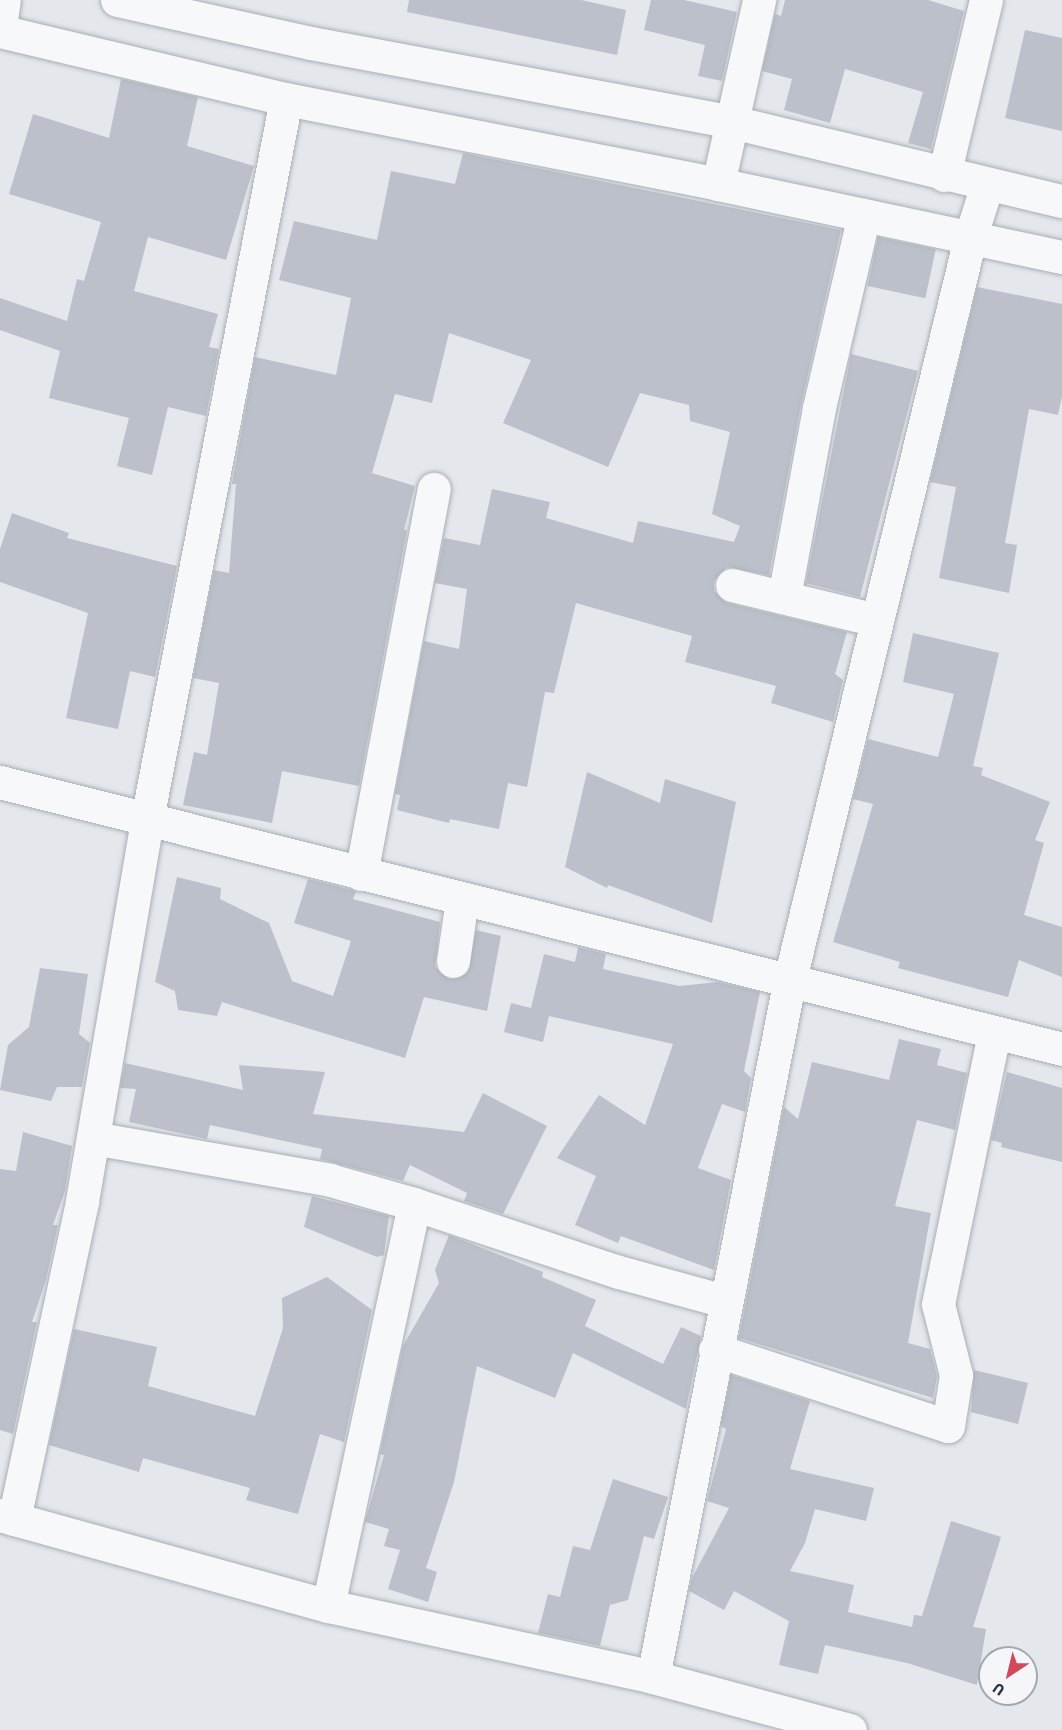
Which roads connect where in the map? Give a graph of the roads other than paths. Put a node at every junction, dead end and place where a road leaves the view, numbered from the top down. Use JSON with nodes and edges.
{"nodes":[{"id":1,"x":117,"y":0,"type":"edge"},
{"id":2,"x":759,"y":0,"type":"edge"},
{"id":3,"x":986,"y":0,"type":"edge"},
{"id":4,"x":2,"y":18,"type":"edge"},
{"id":5,"x":286,"y":99,"type":"junction"},
{"id":6,"x":730,"y":129,"type":"junction"},
{"id":7,"x":944,"y":175,"type":"junction"},
{"id":8,"x":719,"y":176,"type":"junction"},
{"id":9,"x":987,"y":184,"type":"junction"},
{"id":10,"x":1062,"y":201,"type":"edge"},
{"id":11,"x":864,"y":215,"type":"junction"},
{"id":12,"x":970,"y":238,"type":"junction"},
{"id":13,"x":1062,"y":257,"type":"edge"},
{"id":14,"x":434,"y":489,"type":"dead end"},
{"id":15,"x":732,"y":585,"type":"dead end"},
{"id":16,"x":784,"y":597,"type":"junction"},
{"id":17,"x":877,"y":620,"type":"junction"},
{"id":18,"x":0,"y":782,"type":"edge"},
{"id":19,"x":147,"y":819,"type":"junction"},
{"id":20,"x":361,"y":874,"type":"junction"},
{"id":21,"x":462,"y":899,"type":"junction"},
{"id":22,"x":453,"y":961,"type":"dead end"},
{"id":23,"x":789,"y":983,"type":"junction"},
{"id":24,"x":994,"y":1033,"type":"junction"},
{"id":25,"x":1062,"y":1049,"type":"edge"},
{"id":26,"x":93,"y":1137,"type":"junction"},
{"id":27,"x":414,"y":1204,"type":"junction"},
{"id":28,"x":724,"y":1301,"type":"junction"},
{"id":29,"x":715,"y":1350,"type":"junction"},
{"id":30,"x":7,"y":1517,"type":"edge"},
{"id":31,"x":328,"y":1606,"type":"junction"},
{"id":32,"x":653,"y":1677,"type":"junction"},
{"id":33,"x":850,"y":1730,"type":"edge"}],
"edges":[{"from":1,"to":6,"type":"street"},
{"from":2,"to":6,"type":"street"},
{"from":3,"to":7,"type":"street"},
{"from":4,"to":5,"type":"street"},
{"from":5,"to":8,"type":"street"},
{"from":5,"to":19,"type":"street"},
{"from":6,"to":7,"type":"street"},
{"from":6,"to":8,"type":"street"},
{"from":7,"to":9,"type":"street"},
{"from":8,"to":11,"type":"street"},
{"from":9,"to":10,"type":"street"},
{"from":9,"to":12,"type":"street"},
{"from":11,"to":12,"type":"street"},
{"from":11,"to":16,"type":"street"},
{"from":12,"to":13,"type":"street"},
{"from":12,"to":17,"type":"street"},
{"from":14,"to":20,"type":"street"},
{"from":15,"to":16,"type":"street"},
{"from":16,"to":17,"type":"street"},
{"from":17,"to":23,"type":"street"},
{"from":18,"to":19,"type":"street"},
{"from":19,"to":20,"type":"street"},
{"from":19,"to":26,"type":"street"},
{"from":20,"to":21,"type":"street"},
{"from":21,"to":22,"type":"street"},
{"from":21,"to":23,"type":"street"},
{"from":23,"to":24,"type":"street"},
{"from":23,"to":28,"type":"street"},
{"from":24,"to":25,"type":"street"},
{"from":24,"to":29,"type":"street"},
{"from":26,"to":27,"type":"street"},
{"from":26,"to":30,"type":"street"},
{"from":27,"to":28,"type":"street"},
{"from":27,"to":31,"type":"street"},
{"from":28,"to":29,"type":"street"},
{"from":29,"to":32,"type":"street"},
{"from":30,"to":31,"type":"street"},
{"from":31,"to":32,"type":"street"},
{"from":32,"to":33,"type":"street"}]}
